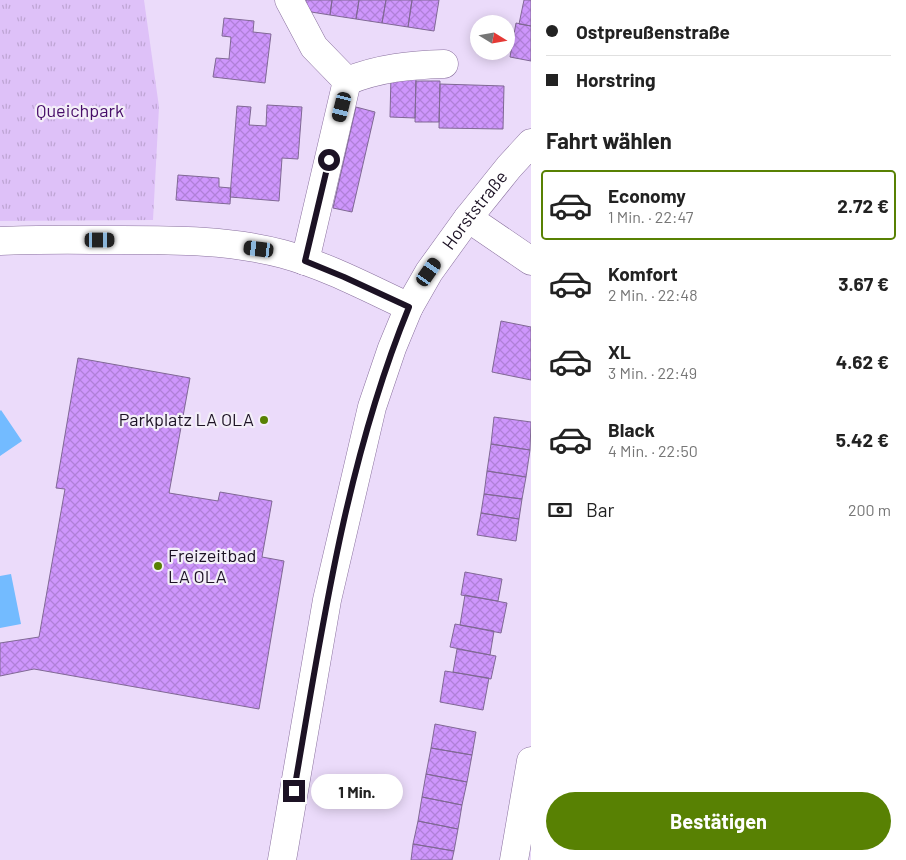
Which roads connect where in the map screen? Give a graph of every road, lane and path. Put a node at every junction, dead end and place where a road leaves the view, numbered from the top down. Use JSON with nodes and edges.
{"nodes":[{"id":1,"x":289,"y":0,"type":"edge"},
{"id":2,"x":444,"y":64,"type":"dead end"},
{"id":3,"x":347,"y":81,"type":"junction"},
{"id":4,"x":531,"y":143,"type":"edge"},
{"id":5,"x":468,"y":218,"type":"junction"},
{"id":6,"x":0,"y":241,"type":"edge"},
{"id":7,"x":305,"y":261,"type":"junction"},
{"id":8,"x":531,"y":261,"type":"edge"},
{"id":9,"x":409,"y":307,"type":"junction"},
{"id":10,"x":531,"y":761,"type":"edge"},
{"id":11,"x":282,"y":860,"type":"edge"},
{"id":12,"x":514,"y":860,"type":"edge"}],
"edges":[{"from":1,"to":3,"type":"street"},
{"from":2,"to":3,"type":"street"},
{"from":3,"to":7,"type":"street"},
{"from":4,"to":5,"type":"street","name":"Horststraße"},
{"from":5,"to":8,"type":"street"},
{"from":5,"to":9,"type":"street","name":"Horststraße"},
{"from":6,"to":7,"type":"street"},
{"from":7,"to":9,"type":"street"},
{"from":9,"to":11,"type":"street","name":"Horststraße"},
{"from":10,"to":12,"type":"street"}]}
